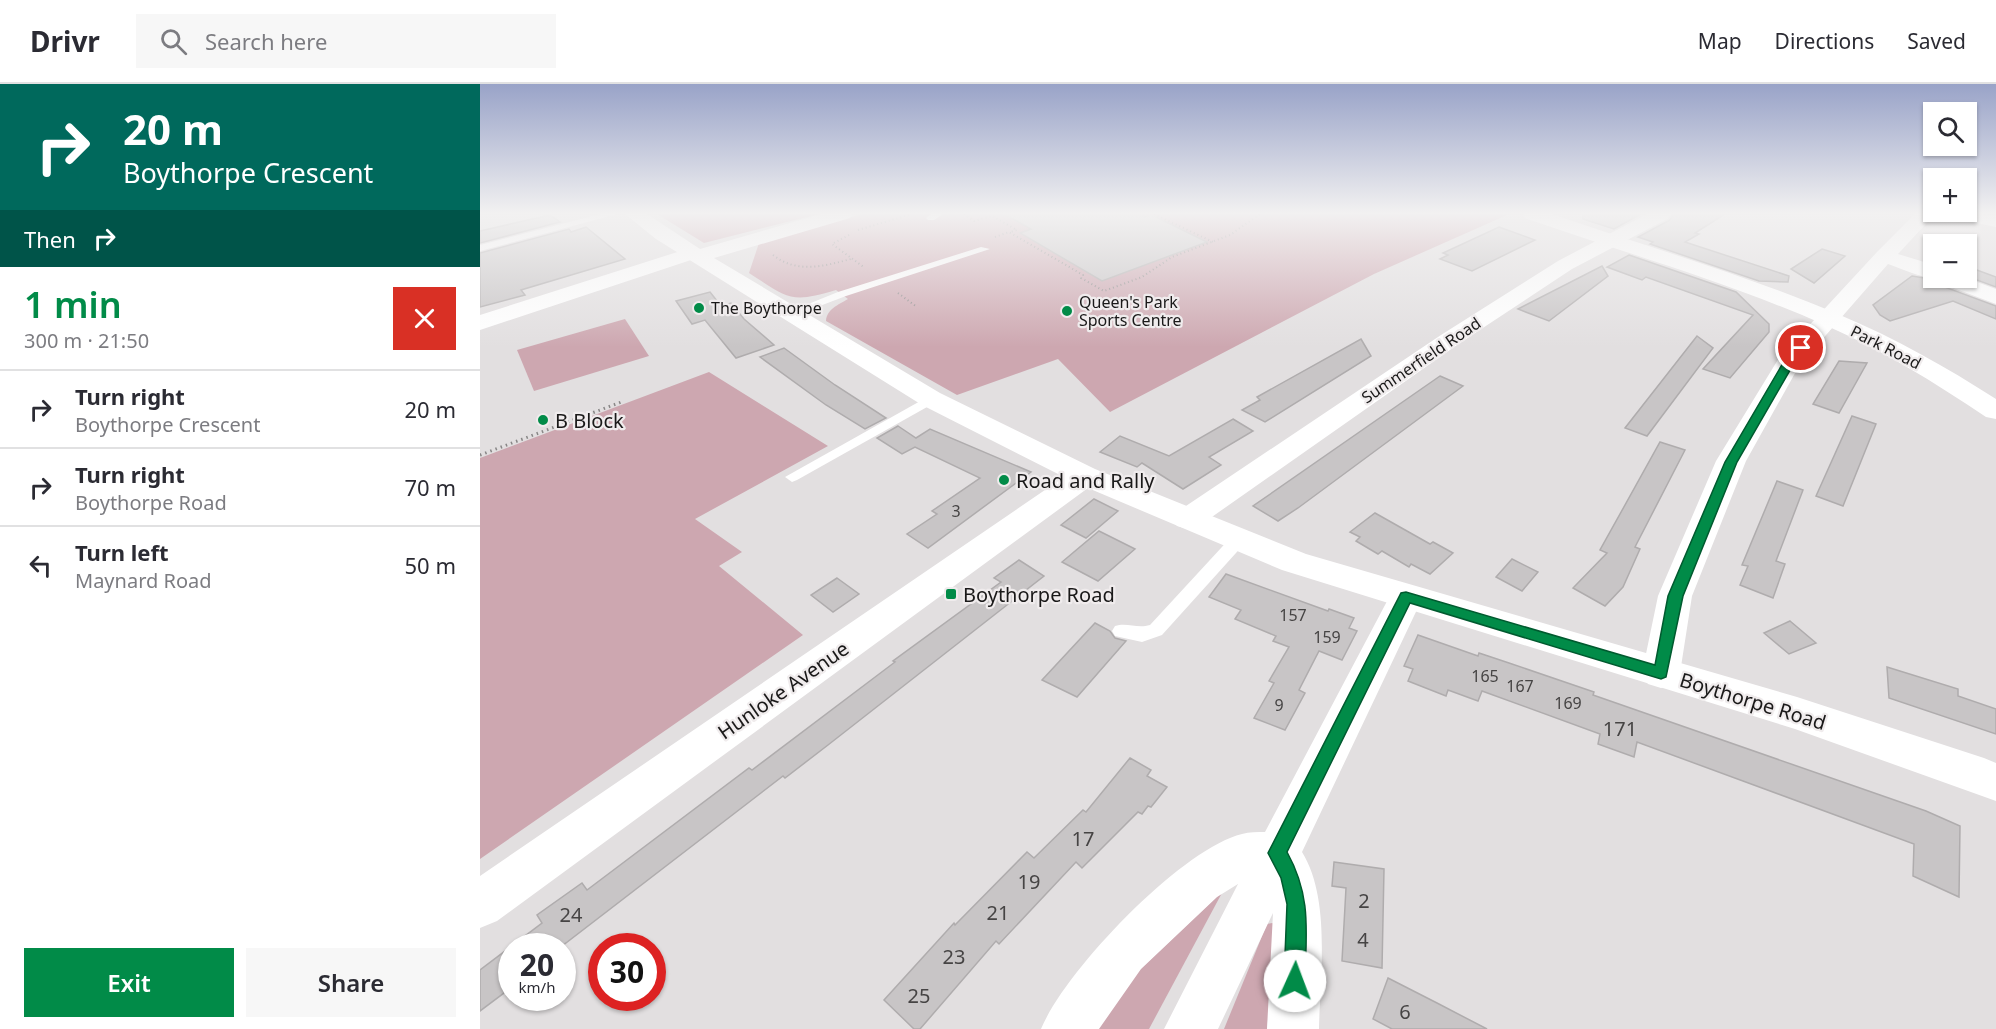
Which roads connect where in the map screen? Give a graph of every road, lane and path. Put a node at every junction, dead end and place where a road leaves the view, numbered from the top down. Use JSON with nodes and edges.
{"nodes":[{"id":1,"x":682,"y":258,"type":"edge"},
{"id":2,"x":702,"y":258,"type":"edge"},
{"id":3,"x":779,"y":258,"type":"edge"},
{"id":4,"x":851,"y":258,"type":"edge"},
{"id":5,"x":945,"y":258,"type":"edge"},
{"id":6,"x":1053,"y":258,"type":"edge"},
{"id":7,"x":1170,"y":258,"type":"edge"},
{"id":8,"x":1578,"y":258,"type":"edge"},
{"id":9,"x":1659,"y":258,"type":"edge"},
{"id":10,"x":1882,"y":258,"type":"edge"},
{"id":11,"x":1891,"y":258,"type":"edge"},
{"id":12,"x":1923,"y":268,"type":"edge"},
{"id":13,"x":1973,"y":288,"type":"edge"},
{"id":14,"x":1996,"y":297,"type":"edge"},
{"id":15,"x":792,"y":313,"type":"junction"},
{"id":16,"x":1827,"y":318,"type":"junction"},
{"id":17,"x":480,"y":323,"type":"edge"},
{"id":18,"x":931,"y":399,"type":"junction"},
{"id":19,"x":624,"y":401,"type":"dead end"},
{"id":20,"x":1996,"y":411,"type":"edge"},
{"id":21,"x":480,"y":455,"type":"edge"},
{"id":22,"x":1085,"y":476,"type":"junction"},
{"id":23,"x":792,"y":477,"type":"dead end"},
{"id":24,"x":1188,"y":519,"type":"junction"},
{"id":25,"x":1239,"y":539,"type":"junction"},
{"id":26,"x":1406,"y":597,"type":"junction"},
{"id":27,"x":1121,"y":631,"type":"dead end"},
{"id":28,"x":1661,"y":673,"type":"junction"},
{"id":29,"x":1996,"y":782,"type":"edge"},
{"id":30,"x":1277,"y":853,"type":"junction"},
{"id":31,"x":480,"y":904,"type":"edge"},
{"id":32,"x":1067,"y":1029,"type":"edge"},
{"id":33,"x":1190,"y":1029,"type":"edge"},
{"id":34,"x":1293,"y":1029,"type":"edge"}],
"edges":[{"from":1,"to":17,"type":"street"},
{"from":2,"to":15,"type":"street","name":"Boythorpe Road"},
{"from":3,"to":4,"type":"path"},
{"from":5,"to":15,"type":"lane"},
{"from":6,"to":7,"type":"path"},
{"from":8,"to":24,"type":"street","name":"Summerfield Road"},
{"from":9,"to":16,"type":"street","name":"Park Road"},
{"from":10,"to":16,"type":"street"},
{"from":11,"to":12,"type":"street"},
{"from":13,"to":14,"type":"street"},
{"from":15,"to":18,"type":"street","name":"Boythorpe Road"},
{"from":16,"to":20,"type":"street","name":"Park Road"},
{"from":16,"to":28,"type":"street"},
{"from":18,"to":22,"type":"street","name":"Boythorpe Road"},
{"from":18,"to":23,"type":"lane"},
{"from":19,"to":21,"type":"path"},
{"from":22,"to":24,"type":"street","name":"Boythorpe Road"},
{"from":22,"to":31,"type":"street","name":"Hunloke Avenue"},
{"from":24,"to":25,"type":"street","name":"Boythorpe Road"},
{"from":25,"to":26,"type":"street","name":"Boythorpe Road"},
{"from":25,"to":27,"type":"lane"},
{"from":26,"to":28,"type":"street","name":"Boythorpe Road"},
{"from":26,"to":30,"type":"street"},
{"from":28,"to":29,"type":"street","name":"Boythorpe Road"},
{"from":30,"to":32,"type":"street"},
{"from":30,"to":33,"type":"street"},
{"from":30,"to":34,"type":"street"}]}
